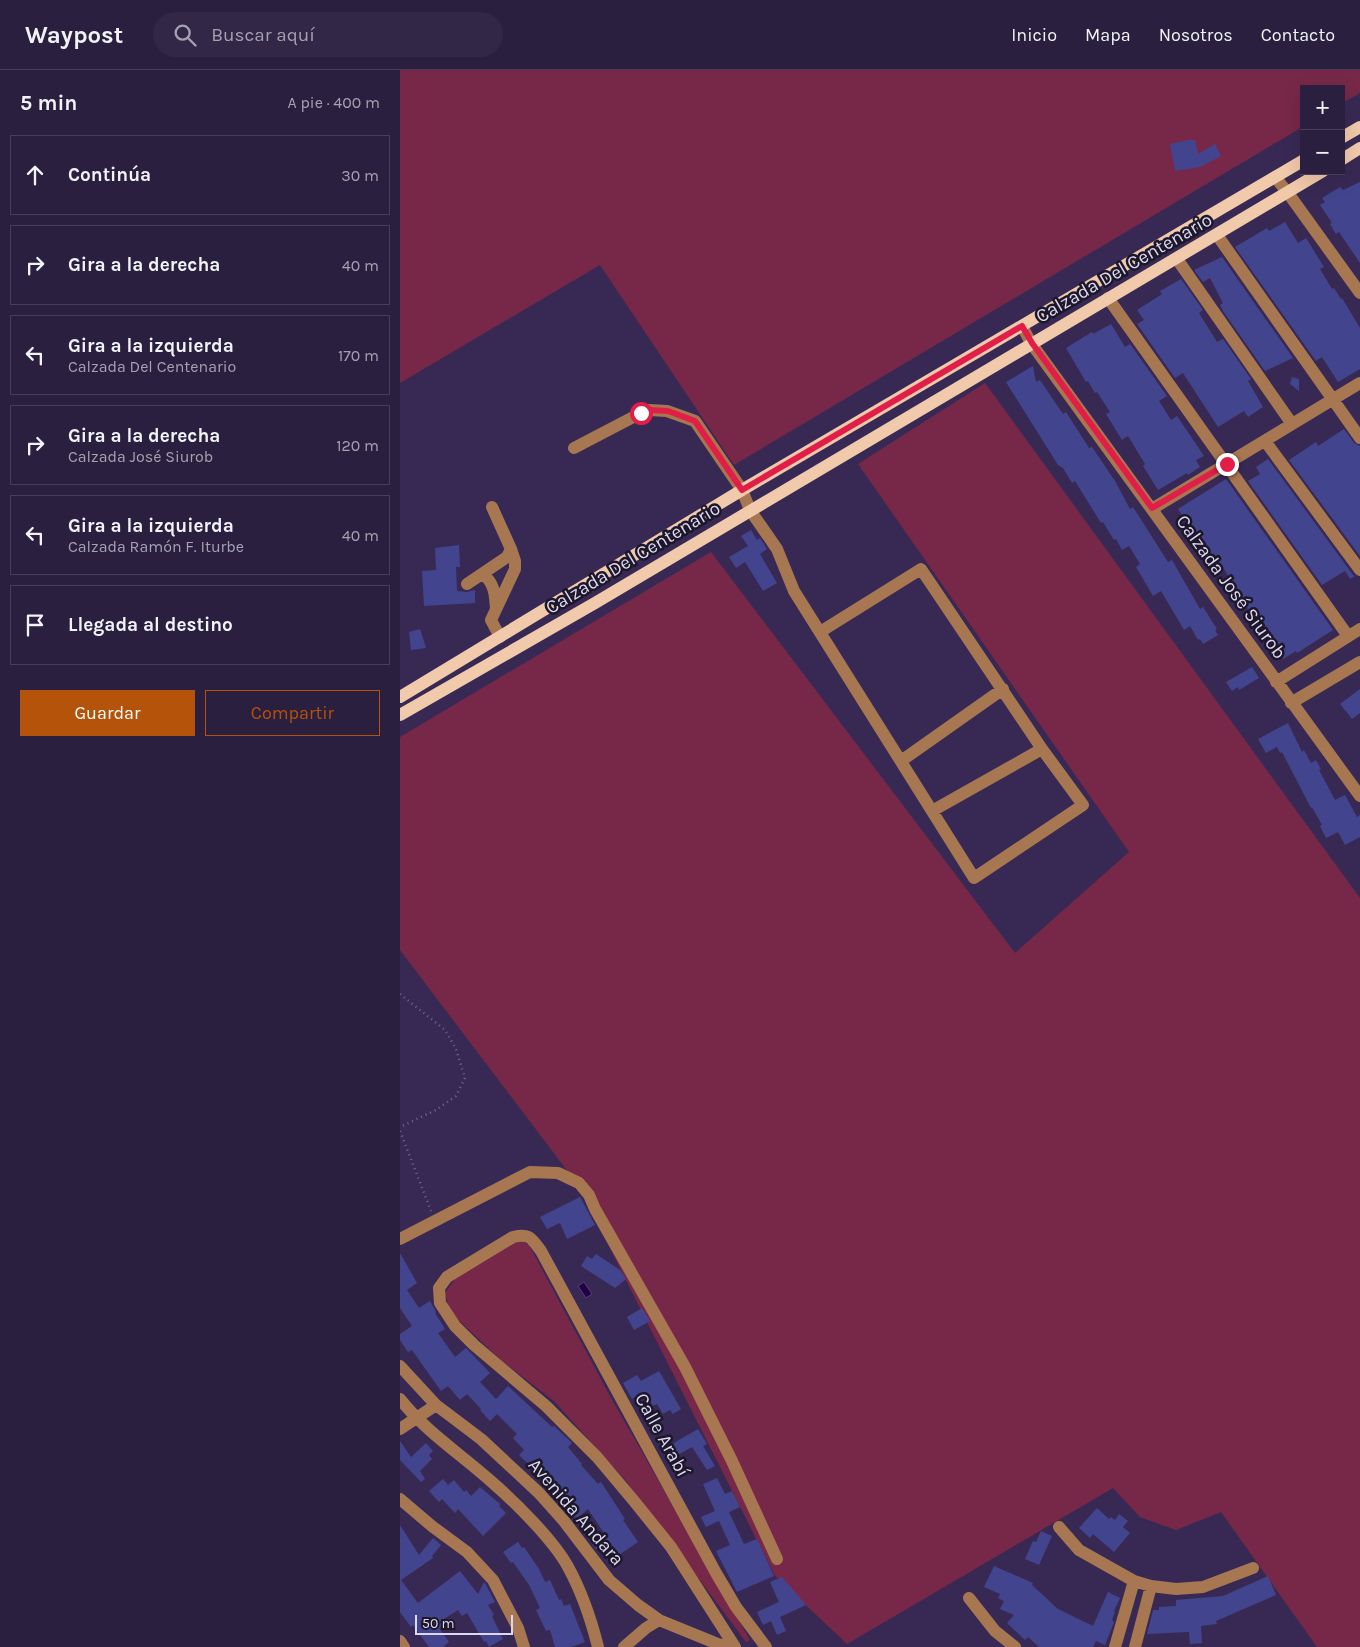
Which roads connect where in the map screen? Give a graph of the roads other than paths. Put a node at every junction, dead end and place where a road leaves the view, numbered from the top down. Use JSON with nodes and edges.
{"nodes":[{"id":1,"x":1360,"y":127,"type":"edge"},
{"id":2,"x":1345,"y":136,"type":"edge"},
{"id":3,"x":1360,"y":148,"type":"edge"},
{"id":4,"x":1345,"y":157,"type":"edge"},
{"id":5,"x":1300,"y":162,"type":"edge"},
{"id":6,"x":1317,"y":175,"type":"edge"},
{"id":7,"x":1274,"y":177,"type":"junction"},
{"id":8,"x":1288,"y":193,"type":"junction"},
{"id":9,"x":1217,"y":235,"type":"junction"},
{"id":10,"x":1177,"y":259,"type":"junction"},
{"id":11,"x":1360,"y":293,"type":"edge"},
{"id":12,"x":1108,"y":298,"type":"junction"},
{"id":13,"x":1022,"y":326,"type":"junction"},
{"id":14,"x":1032,"y":343,"type":"junction"},
{"id":15,"x":1360,"y":383,"type":"edge"},
{"id":16,"x":1332,"y":400,"type":"junction"},
{"id":17,"x":1292,"y":424,"type":"junction"},
{"id":18,"x":1360,"y":438,"type":"edge"},
{"id":19,"x":1265,"y":441,"type":"junction"},
{"id":20,"x":574,"y":448,"type":"dead end"},
{"id":21,"x":1227,"y":464,"type":"junction"},
{"id":22,"x":742,"y":490,"type":"junction"},
{"id":23,"x":492,"y":508,"type":"dead end"},
{"id":24,"x":1152,"y":508,"type":"junction"},
{"id":25,"x":750,"y":510,"type":"junction"},
{"id":26,"x":511,"y":549,"type":"junction"},
{"id":27,"x":1360,"y":570,"type":"edge"},
{"id":28,"x":483,"y":574,"type":"junction"},
{"id":29,"x":467,"y":584,"type":"dead end"},
{"id":30,"x":496,"y":610,"type":"junction"},
{"id":31,"x":1360,"y":629,"type":"edge"},
{"id":32,"x":820,"y":632,"type":"junction"},
{"id":33,"x":1348,"y":636,"type":"junction"},
{"id":34,"x":500,"y":637,"type":"junction"},
{"id":35,"x":1360,"y":662,"type":"edge"},
{"id":36,"x":1276,"y":682,"type":"junction"},
{"id":37,"x":1003,"y":689,"type":"junction"},
{"id":38,"x":400,"y":697,"type":"edge"},
{"id":39,"x":1291,"y":702,"type":"junction"},
{"id":40,"x":400,"y":715,"type":"edge"},
{"id":41,"x":1042,"y":749,"type":"junction"},
{"id":42,"x":901,"y":761,"type":"junction"},
{"id":43,"x":1360,"y":796,"type":"edge"},
{"id":44,"x":932,"y":811,"type":"junction"},
{"id":45,"x":400,"y":1239,"type":"edge"},
{"id":46,"x":400,"y":1366,"type":"edge"},
{"id":47,"x":400,"y":1399,"type":"edge"},
{"id":48,"x":436,"y":1405,"type":"junction"},
{"id":49,"x":417,"y":1419,"type":"junction"},
{"id":50,"x":400,"y":1429,"type":"edge"},
{"id":51,"x":400,"y":1498,"type":"edge"},
{"id":52,"x":1059,"y":1527,"type":"dead end"},
{"id":53,"x":777,"y":1560,"type":"dead end"},
{"id":54,"x":1253,"y":1568,"type":"dead end"},
{"id":55,"x":1134,"y":1581,"type":"junction"},
{"id":56,"x":1151,"y":1586,"type":"junction"},
{"id":57,"x":970,"y":1598,"type":"dead end"},
{"id":58,"x":659,"y":1620,"type":"junction"},
{"id":59,"x":400,"y":1641,"type":"edge"},
{"id":60,"x":404,"y":1647,"type":"edge"},
{"id":61,"x":524,"y":1647,"type":"edge"},
{"id":62,"x":598,"y":1647,"type":"edge"},
{"id":63,"x":624,"y":1647,"type":"edge"},
{"id":64,"x":733,"y":1647,"type":"edge"},
{"id":65,"x":766,"y":1647,"type":"edge"},
{"id":66,"x":1015,"y":1647,"type":"edge"},
{"id":67,"x":1115,"y":1647,"type":"edge"},
{"id":68,"x":1135,"y":1647,"type":"edge"}],
"edges":[{"from":1,"to":2,"type":"main road"},
{"from":3,"to":4,"type":"main road"},
{"from":5,"to":7,"type":"main road","name":"Calzada Del Centenario"},
{"from":6,"to":8,"type":"main road","name":"Calzada Del Centenario"},
{"from":7,"to":8,"type":"street"},
{"from":7,"to":13,"type":"main road","name":"Calzada Del Centenario"},
{"from":8,"to":9,"type":"main road","name":"Calzada Del Centenario"},
{"from":8,"to":11,"type":"street"},
{"from":9,"to":10,"type":"main road","name":"Calzada Del Centenario"},
{"from":9,"to":16,"type":"street"},
{"from":10,"to":12,"type":"main road","name":"Calzada Del Centenario"},
{"from":10,"to":17,"type":"street"},
{"from":12,"to":14,"type":"main road","name":"Calzada Del Centenario"},
{"from":12,"to":21,"type":"street"},
{"from":13,"to":14,"type":"street","name":"Calzada José Siurob"},
{"from":13,"to":22,"type":"main road","name":"Calzada Del Centenario"},
{"from":14,"to":24,"type":"street","name":"Calzada José Siurob"},
{"from":14,"to":25,"type":"main road","name":"Calzada Del Centenario"},
{"from":15,"to":16,"type":"street"},
{"from":16,"to":17,"type":"street"},
{"from":16,"to":18,"type":"street"},
{"from":17,"to":19,"type":"street"},
{"from":19,"to":21,"type":"street"},
{"from":19,"to":27,"type":"street"},
{"from":20,"to":22,"type":"street"},
{"from":21,"to":24,"type":"street"},
{"from":21,"to":33,"type":"street"},
{"from":22,"to":25,"type":"street"},
{"from":22,"to":34,"type":"main road","name":"Calzada Del Centenario"},
{"from":23,"to":26,"type":"street"},
{"from":24,"to":36,"type":"street","name":"Calzada José Siurob"},
{"from":25,"to":32,"type":"street"},
{"from":25,"to":40,"type":"main road","name":"Calzada Del Centenario"},
{"from":26,"to":28,"type":"street"},
{"from":26,"to":30,"type":"street"},
{"from":28,"to":29,"type":"street"},
{"from":28,"to":30,"type":"street"},
{"from":30,"to":34,"type":"street"},
{"from":31,"to":33,"type":"street"},
{"from":32,"to":37,"type":"street"},
{"from":32,"to":42,"type":"street"},
{"from":33,"to":36,"type":"street"},
{"from":34,"to":38,"type":"main road","name":"Calzada Del Centenario"},
{"from":35,"to":39,"type":"street"},
{"from":36,"to":39,"type":"street","name":"Calzada José Siurob"},
{"from":37,"to":41,"type":"street"},
{"from":37,"to":42,"type":"street"},
{"from":39,"to":43,"type":"street","name":"Calzada José Siurob"},
{"from":41,"to":44,"type":"street"},
{"from":41,"to":44,"type":"street"},
{"from":42,"to":44,"type":"street"},
{"from":45,"to":53,"type":"street"},
{"from":46,"to":48,"type":"street","name":"Avenida Andara"},
{"from":47,"to":49,"type":"street","name":"Avenida Andara"},
{"from":48,"to":49,"type":"street"},
{"from":48,"to":58,"type":"street","name":"Avenida Andara"},
{"from":49,"to":50,"type":"street"},
{"from":49,"to":62,"type":"street","name":"Avenida Andara"},
{"from":51,"to":61,"type":"street"},
{"from":52,"to":55,"type":"street"},
{"from":54,"to":56,"type":"street"},
{"from":55,"to":56,"type":"street"},
{"from":55,"to":67,"type":"street"},
{"from":56,"to":68,"type":"street"},
{"from":57,"to":66,"type":"street"},
{"from":58,"to":63,"type":"street"},
{"from":58,"to":64,"type":"street","name":"Avenida Andara"},
{"from":59,"to":60,"type":"street"},
{"from":64,"to":65,"type":"street","name":"Calle Arabí"}]}
